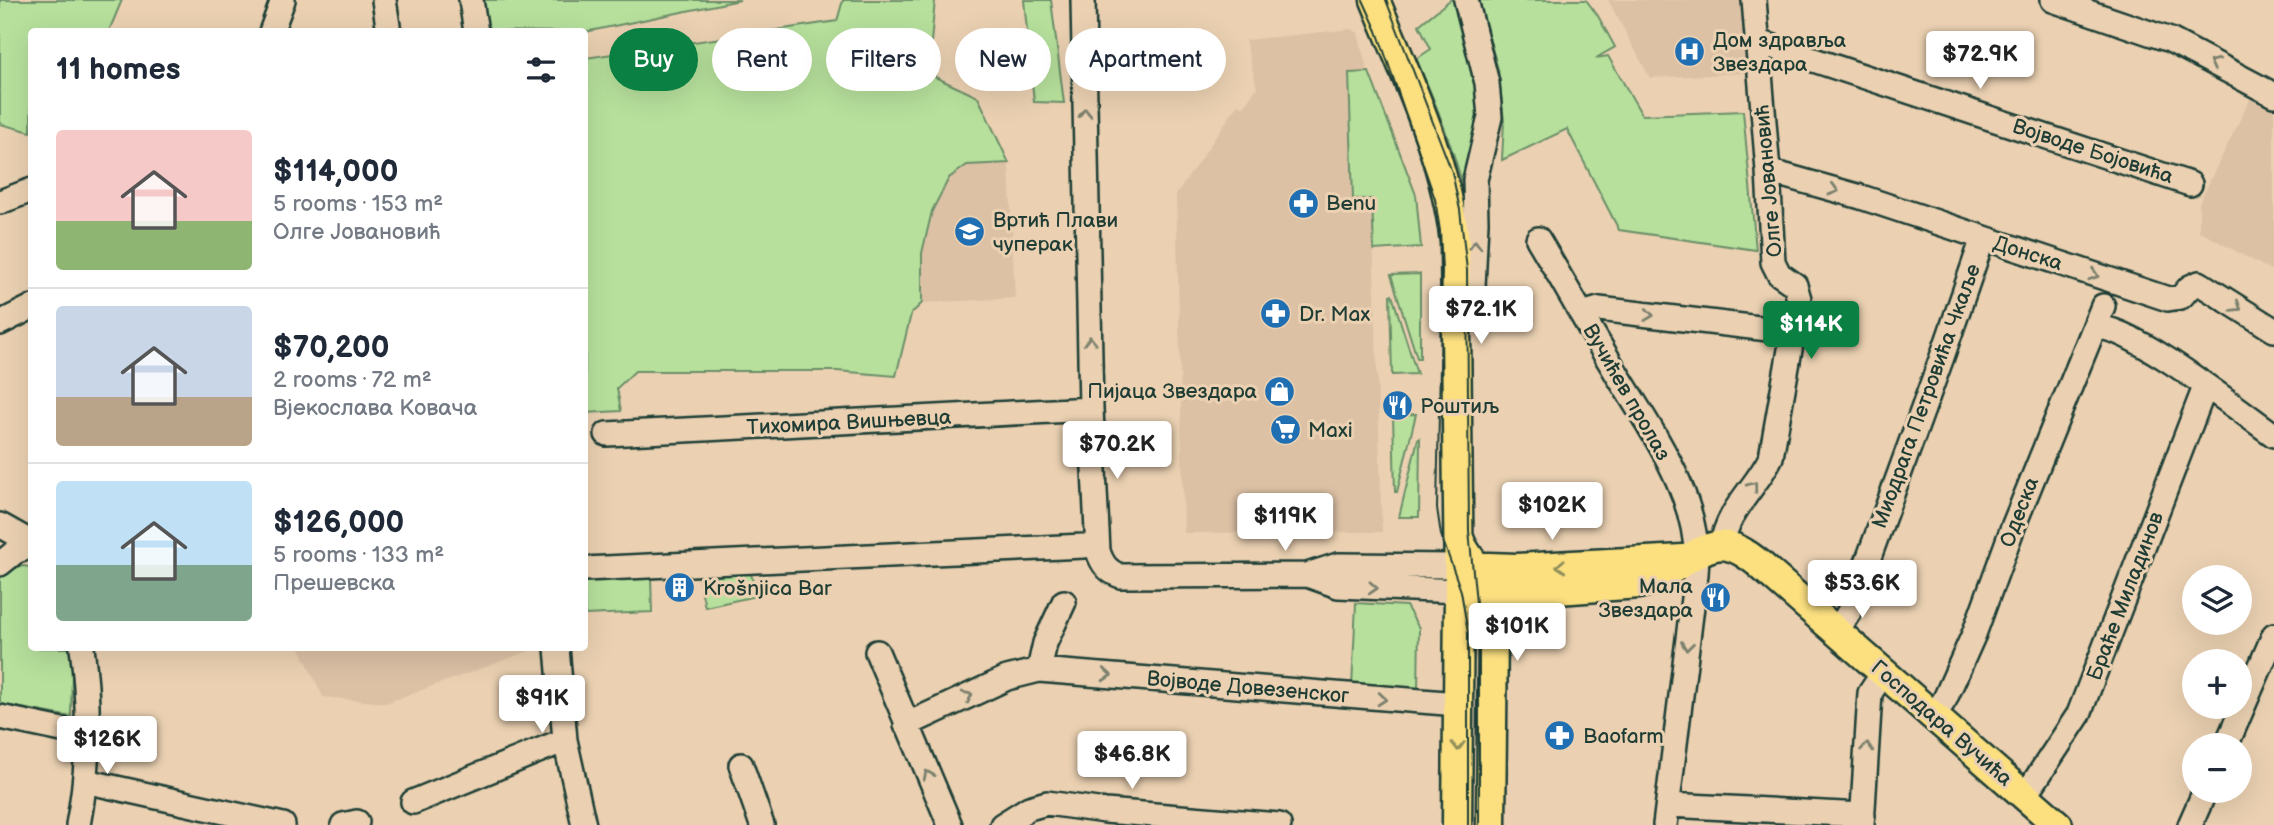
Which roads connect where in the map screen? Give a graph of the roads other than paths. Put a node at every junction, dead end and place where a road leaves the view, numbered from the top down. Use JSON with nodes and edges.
{"nodes":[{"id":1,"x":283,"y":0,"type":"edge"},
{"id":2,"x":384,"y":0,"type":"edge"},
{"id":3,"x":471,"y":0,"type":"edge"},
{"id":4,"x":1083,"y":0,"type":"edge"},
{"id":5,"x":1375,"y":0,"type":"edge"},
{"id":6,"x":1466,"y":0,"type":"edge"},
{"id":7,"x":1754,"y":0,"type":"edge"},
{"id":8,"x":2053,"y":0,"type":"edge"},
{"id":9,"x":272,"y":28,"type":"edge"},
{"id":10,"x":388,"y":28,"type":"edge"},
{"id":11,"x":475,"y":28,"type":"edge"},
{"id":12,"x":1756,"y":41,"type":"junction"},
{"id":13,"x":2274,"y":95,"type":"edge"},
{"id":14,"x":1768,"y":171,"type":"junction"},
{"id":15,"x":2190,"y":184,"type":"dead end"},
{"id":16,"x":28,"y":192,"type":"edge"},
{"id":17,"x":0,"y":202,"type":"edge"},
{"id":18,"x":1983,"y":238,"type":"junction"},
{"id":19,"x":1538,"y":239,"type":"dead end"},
{"id":20,"x":1457,"y":307,"type":"junction"},
{"id":21,"x":28,"y":309,"type":"edge"},
{"id":22,"x":1582,"y":314,"type":"junction"},
{"id":23,"x":0,"y":323,"type":"edge"},
{"id":24,"x":2274,"y":330,"type":"edge"},
{"id":25,"x":1793,"y":332,"type":"junction"},
{"id":26,"x":2206,"y":387,"type":"junction"},
{"id":27,"x":1091,"y":409,"type":"junction"},
{"id":28,"x":607,"y":434,"type":"dead end"},
{"id":29,"x":2274,"y":435,"type":"edge"},
{"id":30,"x":0,"y":525,"type":"edge"},
{"id":31,"x":28,"y":542,"type":"edge"},
{"id":32,"x":1084,"y":546,"type":"dead end"},
{"id":33,"x":28,"y":547,"type":"edge"},
{"id":34,"x":1702,"y":553,"type":"junction"},
{"id":35,"x":0,"y":564,"type":"edge"},
{"id":36,"x":588,"y":569,"type":"edge"},
{"id":37,"x":1471,"y":581,"type":"junction"},
{"id":38,"x":1064,"y":602,"type":"dead end"},
{"id":39,"x":1837,"y":631,"type":"junction"},
{"id":40,"x":2274,"y":635,"type":"edge"},
{"id":41,"x":82,"y":651,"type":"edge"},
{"id":42,"x":557,"y":651,"type":"edge"},
{"id":43,"x":877,"y":652,"type":"dead end"},
{"id":44,"x":1039,"y":670,"type":"junction"},
{"id":45,"x":1884,"y":672,"type":"junction"},
{"id":46,"x":1458,"y":704,"type":"junction"},
{"id":47,"x":1934,"y":716,"type":"junction"},
{"id":48,"x":0,"y":717,"type":"edge"},
{"id":49,"x":906,"y":725,"type":"junction"},
{"id":50,"x":2232,"y":733,"type":"edge"},
{"id":51,"x":86,"y":735,"type":"junction"},
{"id":52,"x":565,"y":740,"type":"junction"},
{"id":53,"x":741,"y":765,"type":"dead end"},
{"id":54,"x":85,"y":781,"type":"junction"},
{"id":55,"x":2025,"y":796,"type":"junction"},
{"id":56,"x":413,"y":802,"type":"dead end"},
{"id":57,"x":2200,"y":803,"type":"edge"},
{"id":58,"x":1667,"y":815,"type":"edge"},
{"id":59,"x":1863,"y":820,"type":"edge"},
{"id":60,"x":78,"y":825,"type":"edge"},
{"id":61,"x":283,"y":825,"type":"edge"},
{"id":62,"x":584,"y":825,"type":"edge"},
{"id":63,"x":762,"y":825,"type":"edge"},
{"id":64,"x":950,"y":825,"type":"edge"},
{"id":65,"x":1002,"y":825,"type":"edge"},
{"id":66,"x":1279,"y":825,"type":"edge"},
{"id":67,"x":1457,"y":825,"type":"edge"},
{"id":68,"x":1491,"y":825,"type":"edge"},
{"id":69,"x":2058,"y":825,"type":"edge"},
{"id":70,"x":2190,"y":825,"type":"edge"}],
"edges":[{"from":1,"to":9,"type":"street"},
{"from":2,"to":10,"type":"street"},
{"from":3,"to":11,"type":"street"},
{"from":27,"to":4,"type":"street","one_way":true},
{"from":5,"to":20,"type":"main road"},
{"from":20,"to":6,"type":"street","one_way":true},
{"from":7,"to":12,"type":"street","name":"Олге Јовановић"},
{"from":13,"to":8,"type":"street","one_way":true},
{"from":12,"to":14,"type":"street","name":"Олге Јовановић"},
{"from":12,"to":15,"type":"street","name":"Војводе Бојовића"},
{"from":14,"to":18,"type":"street","name":"Донска","one_way":true},
{"from":14,"to":25,"type":"street","name":"Олге Јовановић"},
{"from":16,"to":17,"type":"street"},
{"from":18,"to":24,"type":"street","name":"Донска","one_way":true},
{"from":18,"to":39,"type":"street","name":"Миодрага Петровића Чкаље"},
{"from":19,"to":22,"type":"street","name":"Вучићев пролаз"},
{"from":20,"to":37,"type":"main road"},
{"from":21,"to":23,"type":"street"},
{"from":22,"to":25,"type":"street","one_way":true},
{"from":22,"to":34,"type":"street","name":"Вучићев пролаз"},
{"from":34,"to":25,"type":"street","name":"Олге Јовановић","one_way":true},
{"from":26,"to":29,"type":"street"},
{"from":26,"to":47,"type":"street","name":"Одеска"},
{"from":26,"to":55,"type":"street","name":"Браће Миладинов"},
{"from":27,"to":28,"type":"street","name":"Тихомира Вишњевца"},
{"from":27,"to":37,"type":"street"},
{"from":30,"to":31,"type":"street"},
{"from":32,"to":36,"type":"street"},
{"from":33,"to":35,"type":"street"},
{"from":34,"to":37,"type":"main road"},
{"from":34,"to":39,"type":"main road","name":"Господара Вучића"},
{"from":34,"to":58,"type":"street","one_way":true},
{"from":37,"to":46,"type":"main road"},
{"from":37,"to":68,"type":"main road"},
{"from":38,"to":44,"type":"street"},
{"from":39,"to":45,"type":"main road","name":"Господара Вучића"},
{"from":40,"to":50,"type":"street"},
{"from":41,"to":51,"type":"street"},
{"from":42,"to":52,"type":"street"},
{"from":43,"to":49,"type":"street"},
{"from":44,"to":46,"type":"street","name":"Војводе Довезенског","one_way":true},
{"from":49,"to":44,"type":"street","name":"Војводе Довезенског","one_way":true},
{"from":45,"to":47,"type":"main road","name":"Господара Вучића"},
{"from":59,"to":45,"type":"street","one_way":true},
{"from":46,"to":67,"type":"main road","one_way":true},
{"from":47,"to":55,"type":"main road","name":"Господара Вучића"},
{"from":48,"to":51,"type":"street"},
{"from":64,"to":49,"type":"street","one_way":true},
{"from":51,"to":54,"type":"street"},
{"from":52,"to":56,"type":"street"},
{"from":52,"to":62,"type":"street"},
{"from":53,"to":63,"type":"street"},
{"from":54,"to":60,"type":"street"},
{"from":54,"to":61,"type":"street"},
{"from":55,"to":69,"type":"main road","name":"Господара Вучића"},
{"from":57,"to":70,"type":"street"},
{"from":58,"to":59,"type":"street"},
{"from":65,"to":66,"type":"street"}]}
